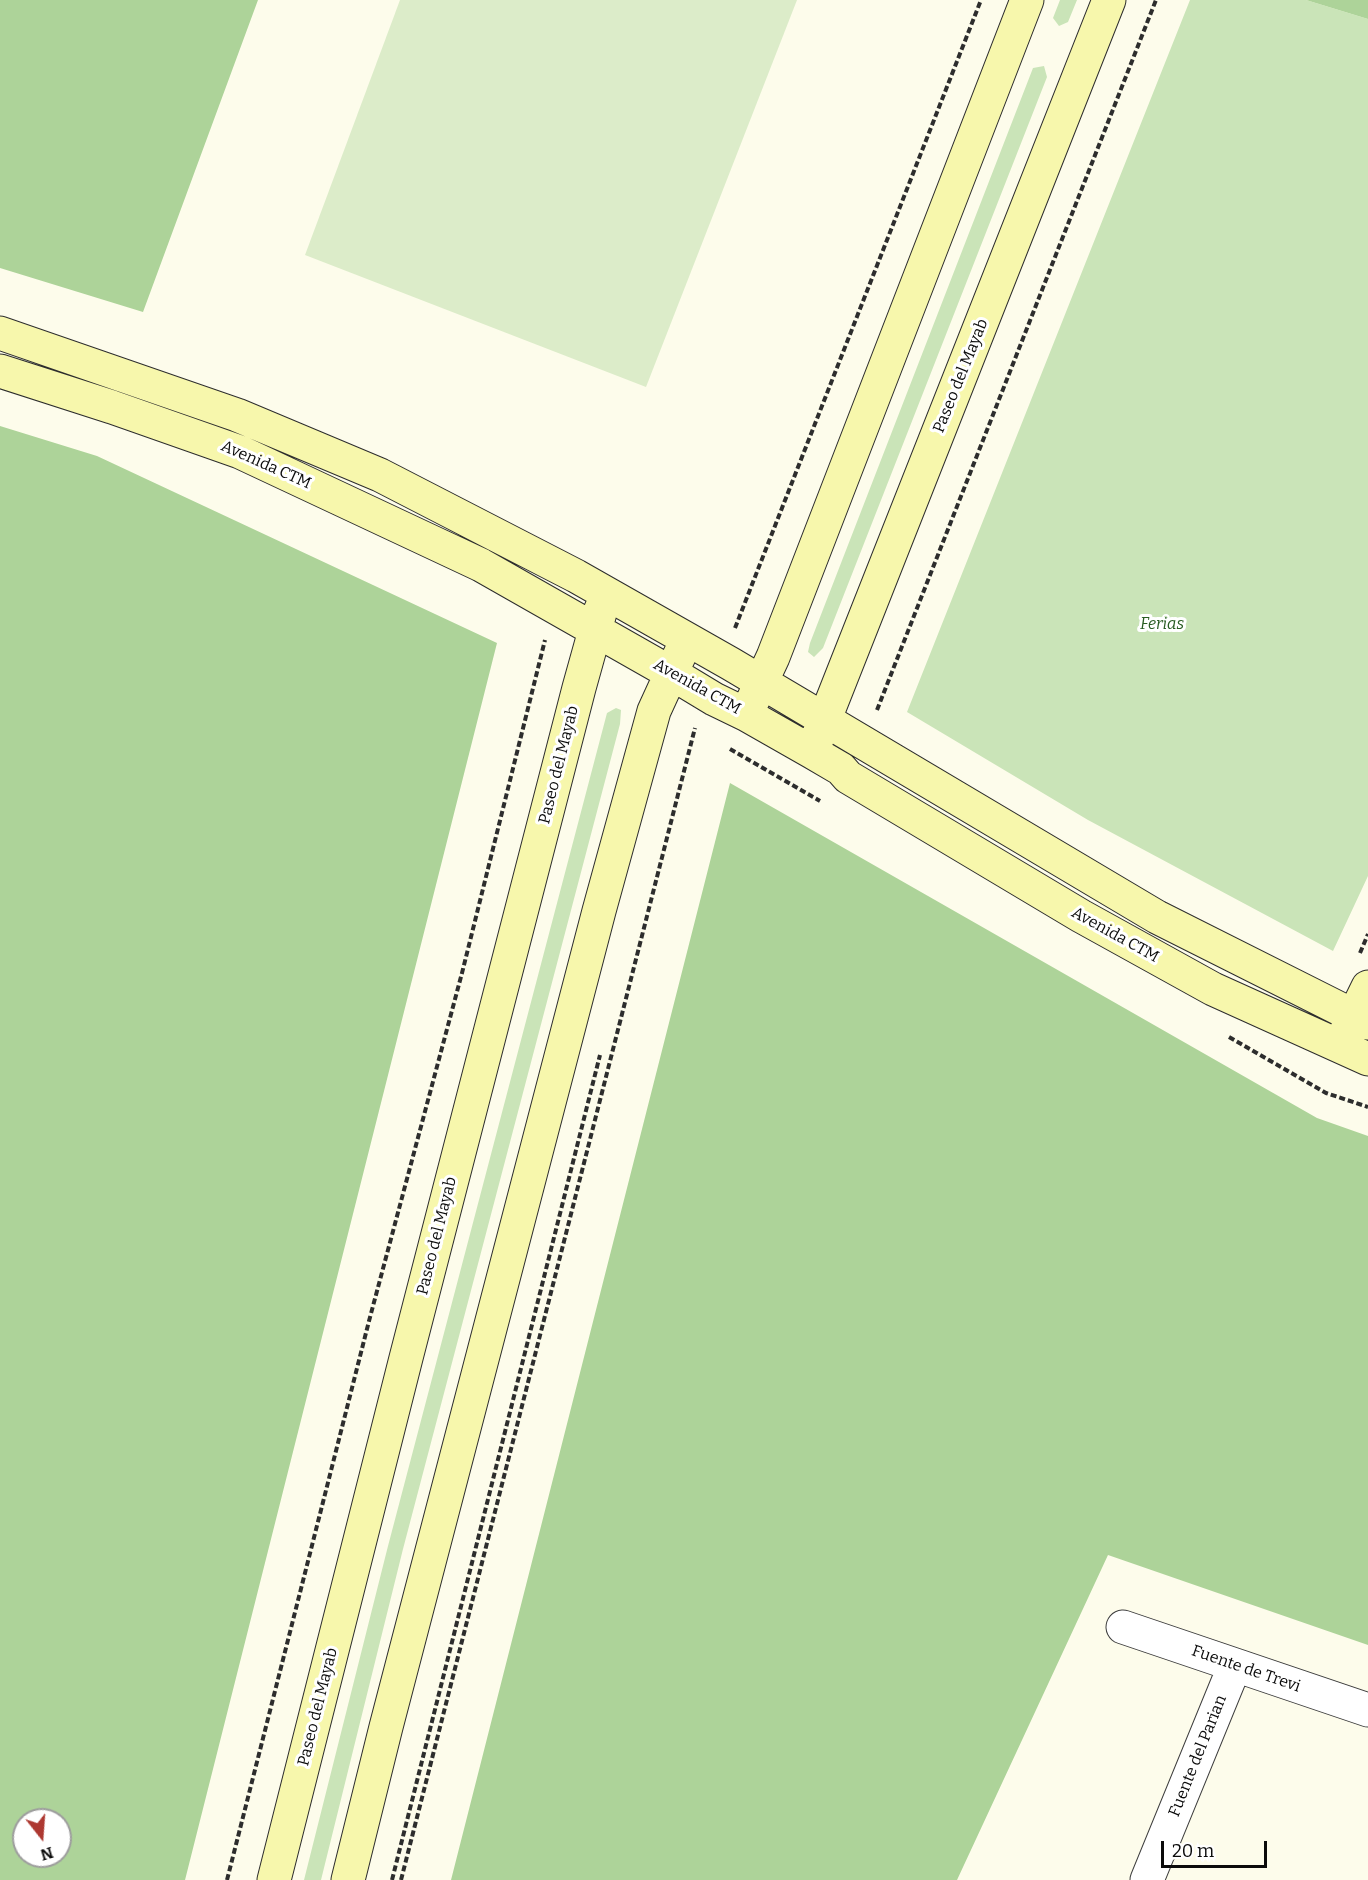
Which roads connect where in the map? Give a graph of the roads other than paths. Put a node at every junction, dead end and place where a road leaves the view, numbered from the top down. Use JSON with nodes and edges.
{"nodes":[{"id":1,"x":1028,"y":0,"type":"edge"},
{"id":2,"x":1109,"y":0,"type":"edge"},
{"id":3,"x":0,"y":333,"type":"edge"},
{"id":4,"x":0,"y":371,"type":"edge"},
{"id":5,"x":606,"y":593,"type":"junction"},
{"id":6,"x":594,"y":630,"type":"junction"},
{"id":7,"x":688,"y":639,"type":"junction"},
{"id":8,"x":671,"y":673,"type":"junction"},
{"id":9,"x":761,"y":682,"type":"junction"},
{"id":10,"x":747,"y":715,"type":"junction"},
{"id":11,"x":825,"y":720,"type":"junction"},
{"id":12,"x":812,"y":752,"type":"junction"},
{"id":13,"x":1368,"y":987,"type":"edge"},
{"id":14,"x":1361,"y":1020,"type":"edge"},
{"id":15,"x":1354,"y":1053,"type":"edge"},
{"id":16,"x":1123,"y":1627,"type":"dead end"},
{"id":17,"x":1235,"y":1665,"type":"junction"},
{"id":18,"x":1368,"y":1710,"type":"edge"},
{"id":19,"x":274,"y":1880,"type":"edge"},
{"id":20,"x":348,"y":1880,"type":"edge"},
{"id":21,"x":1147,"y":1880,"type":"edge"}],
"edges":[{"from":1,"to":9,"type":"main road"},
{"from":2,"to":11,"type":"main road","name":"Paseo del Mayab"},
{"from":3,"to":5,"type":"main road","name":"Avenida CTM"},
{"from":4,"to":6,"type":"main road","name":"Avenida CTM"},
{"from":5,"to":6,"type":"main road","name":"Paseo del Mayab"},
{"from":5,"to":7,"type":"main road","name":"Avenida CTM"},
{"from":6,"to":8,"type":"main road","name":"Avenida CTM"},
{"from":6,"to":19,"type":"main road","name":"Paseo del Mayab"},
{"from":7,"to":8,"type":"main road"},
{"from":7,"to":9,"type":"main road","name":"Avenida CTM"},
{"from":8,"to":10,"type":"main road","name":"Avenida CTM"},
{"from":8,"to":20,"type":"main road"},
{"from":9,"to":10,"type":"main road"},
{"from":9,"to":11,"type":"main road","name":"Avenida CTM"},
{"from":10,"to":12,"type":"main road","name":"Avenida CTM"},
{"from":11,"to":12,"type":"main road","name":"Paseo del Mayab"},
{"from":11,"to":14,"type":"main road","name":"Avenida CTM"},
{"from":12,"to":15,"type":"main road","name":"Avenida CTM"},
{"from":13,"to":14,"type":"main road"},
{"from":14,"to":15,"type":"main road"},
{"from":16,"to":17,"type":"street","name":"Fuente de Trevi"},
{"from":17,"to":18,"type":"street","name":"Fuente de Trevi"},
{"from":17,"to":21,"type":"street","name":"Fuente del Parian"}]}
